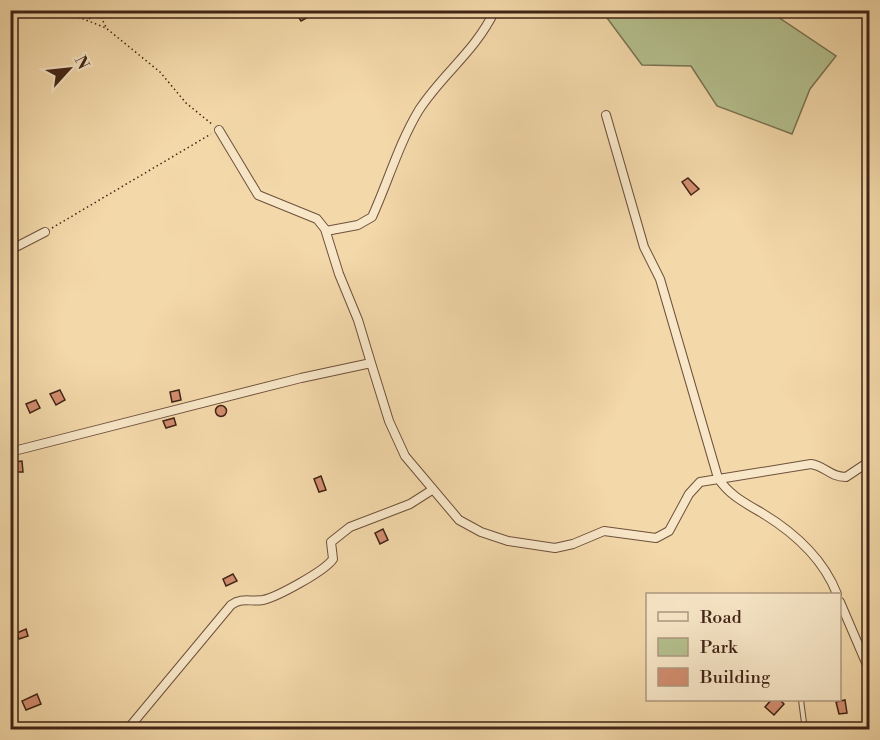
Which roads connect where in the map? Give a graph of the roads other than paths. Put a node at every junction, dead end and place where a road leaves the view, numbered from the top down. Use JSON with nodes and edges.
{"nodes":[{"id":1,"x":495,"y":10,"type":"edge"},
{"id":2,"x":606,"y":114,"type":"dead end"},
{"id":3,"x":219,"y":130,"type":"road end"},
{"id":4,"x":326,"y":231,"type":"junction"},
{"id":5,"x":45,"y":232,"type":"road end"},
{"id":6,"x":10,"y":250,"type":"edge"},
{"id":7,"x":371,"y":363,"type":"junction"},
{"id":8,"x":10,"y":452,"type":"edge"},
{"id":9,"x":870,"y":461,"type":"edge"},
{"id":10,"x":718,"y":478,"type":"junction"},
{"id":11,"x":432,"y":490,"type":"junction"},
{"id":12,"x":837,"y":593,"type":"edge"},
{"id":13,"x":841,"y":604,"type":"edge"},
{"id":14,"x":870,"y":672,"type":"edge"},
{"id":15,"x":801,"y":701,"type":"edge"},
{"id":16,"x":127,"y":729,"type":"edge"},
{"id":17,"x":805,"y":729,"type":"edge"}],
"edges":[{"from":1,"to":4,"type":"street"},
{"from":2,"to":10,"type":"street"},
{"from":3,"to":4,"type":"street"},
{"from":4,"to":7,"type":"street"},
{"from":5,"to":6,"type":"street"},
{"from":7,"to":8,"type":"street"},
{"from":7,"to":11,"type":"street"},
{"from":9,"to":10,"type":"street"},
{"from":10,"to":11,"type":"street"},
{"from":10,"to":12,"type":"street"},
{"from":11,"to":16,"type":"street"},
{"from":13,"to":14,"type":"street"},
{"from":15,"to":17,"type":"lane"}]}
